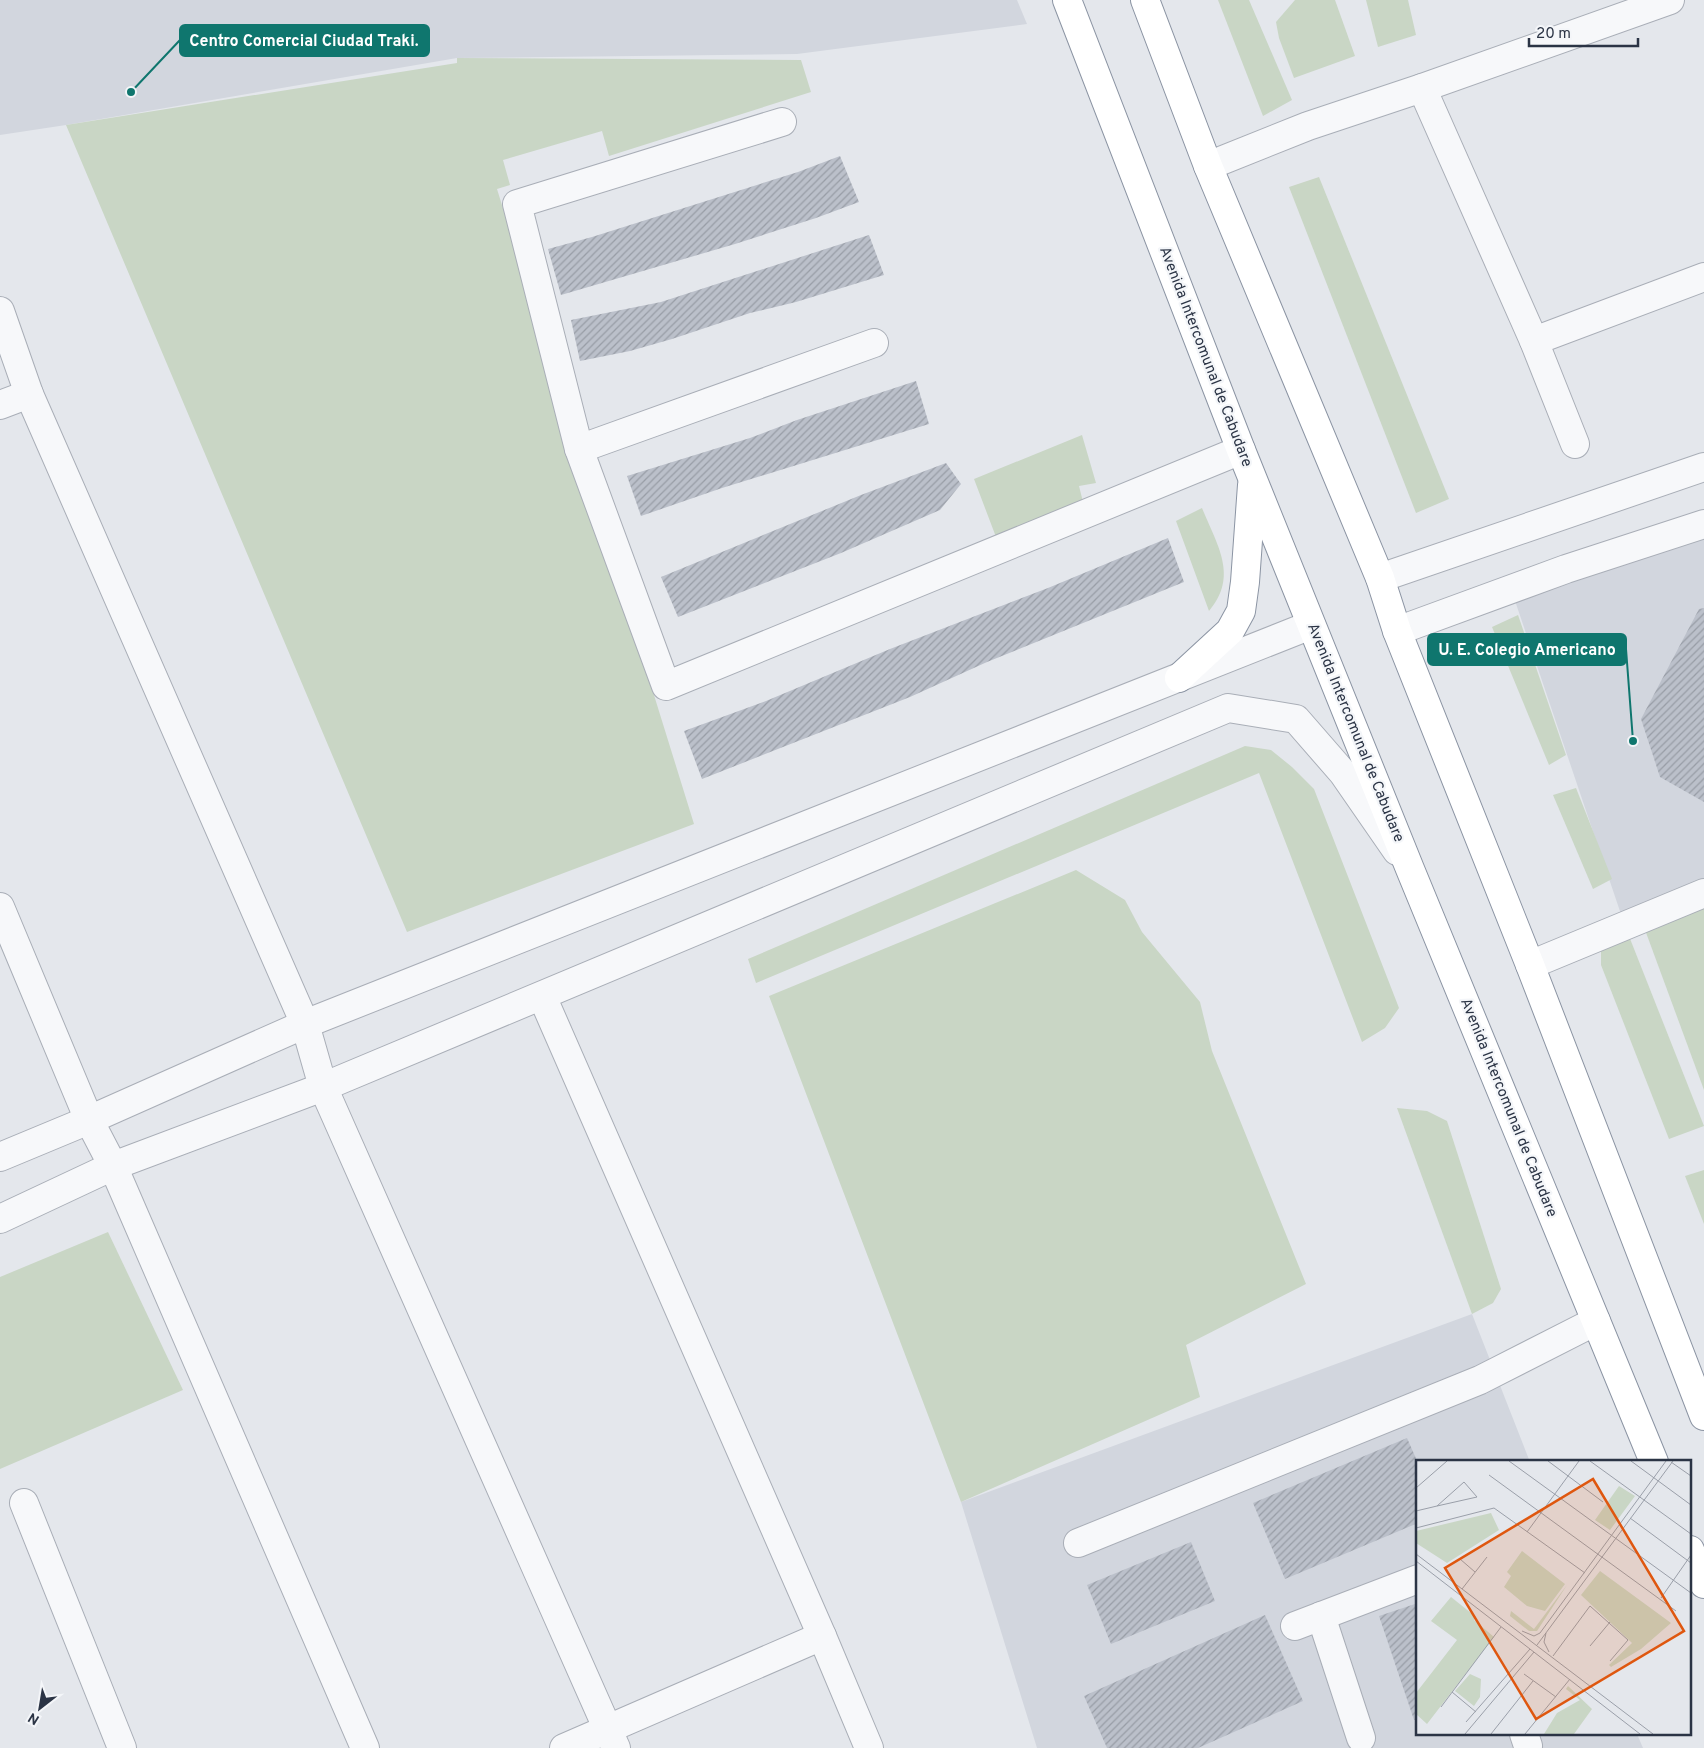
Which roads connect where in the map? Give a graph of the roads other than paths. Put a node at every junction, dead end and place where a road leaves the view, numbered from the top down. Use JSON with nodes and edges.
{"nodes":[{"id":1,"x":1067,"y":0,"type":"edge"},
{"id":2,"x":1145,"y":0,"type":"edge"},
{"id":3,"x":1670,"y":0,"type":"edge"},
{"id":4,"x":1422,"y":88,"type":"junction"},
{"id":5,"x":782,"y":122,"type":"dead end"},
{"id":6,"x":1208,"y":166,"type":"junction"},
{"id":7,"x":1704,"y":278,"type":"edge"},
{"id":8,"x":0,"y":311,"type":"edge"},
{"id":9,"x":1534,"y":341,"type":"junction"},
{"id":10,"x":874,"y":343,"type":"dead end"},
{"id":11,"x":29,"y":394,"type":"junction"},
{"id":12,"x":0,"y":405,"type":"edge"},
{"id":13,"x":1575,"y":444,"type":"dead end"},
{"id":14,"x":579,"y":449,"type":"junction"},
{"id":15,"x":1241,"y":450,"type":"junction"},
{"id":16,"x":1704,"y":467,"type":"edge"},
{"id":17,"x":1252,"y":478,"type":"junction"},
{"id":18,"x":1704,"y":524,"type":"edge"},
{"id":19,"x":1380,"y":578,"type":"junction"},
{"id":20,"x":1311,"y":625,"type":"junction"},
{"id":21,"x":1398,"y":631,"type":"junction"},
{"id":22,"x":1179,"y":678,"type":"junction"},
{"id":23,"x":1410,"y":869,"type":"junction"},
{"id":24,"x":1704,"y":893,"type":"edge"},
{"id":25,"x":0,"y":907,"type":"edge"},
{"id":26,"x":1530,"y":964,"type":"junction"},
{"id":27,"x":542,"y":996,"type":"junction"},
{"id":28,"x":305,"y":1024,"type":"junction"},
{"id":29,"x":322,"y":1087,"type":"junction"},
{"id":30,"x":90,"y":1120,"type":"junction"},
{"id":31,"x":0,"y":1157,"type":"edge"},
{"id":32,"x":113,"y":1166,"type":"junction"},
{"id":33,"x":0,"y":1219,"type":"edge"},
{"id":34,"x":1596,"y":1321,"type":"junction"},
{"id":35,"x":1704,"y":1416,"type":"edge"},
{"id":36,"x":1653,"y":1460,"type":"edge"},
{"id":37,"x":24,"y":1503,"type":"dead end"},
{"id":38,"x":1078,"y":1543,"type":"dead end"},
{"id":39,"x":1692,"y":1555,"type":"edge"},
{"id":40,"x":1416,"y":1580,"type":"edge"},
{"id":41,"x":1704,"y":1584,"type":"edge"},
{"id":42,"x":1321,"y":1616,"type":"junction"},
{"id":43,"x":1295,"y":1626,"type":"dead end"},
{"id":44,"x":822,"y":1636,"type":"junction"},
{"id":45,"x":1361,"y":1738,"type":"dead end"},
{"id":46,"x":612,"y":1739,"type":"edge"},
{"id":47,"x":122,"y":1748,"type":"edge"},
{"id":48,"x":366,"y":1748,"type":"edge"},
{"id":49,"x":564,"y":1748,"type":"edge"},
{"id":50,"x":869,"y":1748,"type":"edge"}],
"edges":[{"from":1,"to":15,"type":"highway","name":"Avenida Intercomunal de Cabudare"},
{"from":2,"to":6,"type":"highway"},
{"from":3,"to":4,"type":"street"},
{"from":4,"to":6,"type":"street"},
{"from":4,"to":9,"type":"street"},
{"from":5,"to":14,"type":"street"},
{"from":6,"to":19,"type":"highway"},
{"from":7,"to":9,"type":"street"},
{"from":8,"to":11,"type":"street"},
{"from":9,"to":13,"type":"street"},
{"from":10,"to":14,"type":"street"},
{"from":11,"to":12,"type":"street"},
{"from":11,"to":28,"type":"street"},
{"from":14,"to":15,"type":"street"},
{"from":15,"to":17,"type":"highway","name":"Avenida Intercomunal de Cabudare"},
{"from":16,"to":19,"type":"street"},
{"from":17,"to":20,"type":"highway","name":"Avenida Intercomunal de Cabudare"},
{"from":17,"to":22,"type":"highway"},
{"from":18,"to":21,"type":"street"},
{"from":19,"to":21,"type":"highway"},
{"from":20,"to":22,"type":"street"},
{"from":20,"to":23,"type":"highway","name":"Avenida Intercomunal de Cabudare"},
{"from":21,"to":26,"type":"highway"},
{"from":22,"to":28,"type":"street"},
{"from":23,"to":27,"type":"street"},
{"from":23,"to":34,"type":"highway","name":"Avenida Intercomunal de Cabudare"},
{"from":24,"to":26,"type":"street"},
{"from":25,"to":30,"type":"street"},
{"from":26,"to":35,"type":"highway"},
{"from":27,"to":29,"type":"street"},
{"from":27,"to":44,"type":"street"},
{"from":28,"to":29,"type":"street"},
{"from":28,"to":30,"type":"street"},
{"from":29,"to":32,"type":"street"},
{"from":29,"to":46,"type":"street"},
{"from":30,"to":31,"type":"street"},
{"from":30,"to":32,"type":"street"},
{"from":32,"to":33,"type":"street"},
{"from":32,"to":48,"type":"street"},
{"from":34,"to":36,"type":"highway","name":"Avenida Intercomunal de Cabudare"},
{"from":34,"to":38,"type":"street"},
{"from":37,"to":47,"type":"street"},
{"from":39,"to":41,"type":"highway"},
{"from":40,"to":42,"type":"street"},
{"from":42,"to":43,"type":"street"},
{"from":42,"to":45,"type":"street"},
{"from":44,"to":46,"type":"street"},
{"from":44,"to":50,"type":"street"},
{"from":46,"to":49,"type":"street"}]}
